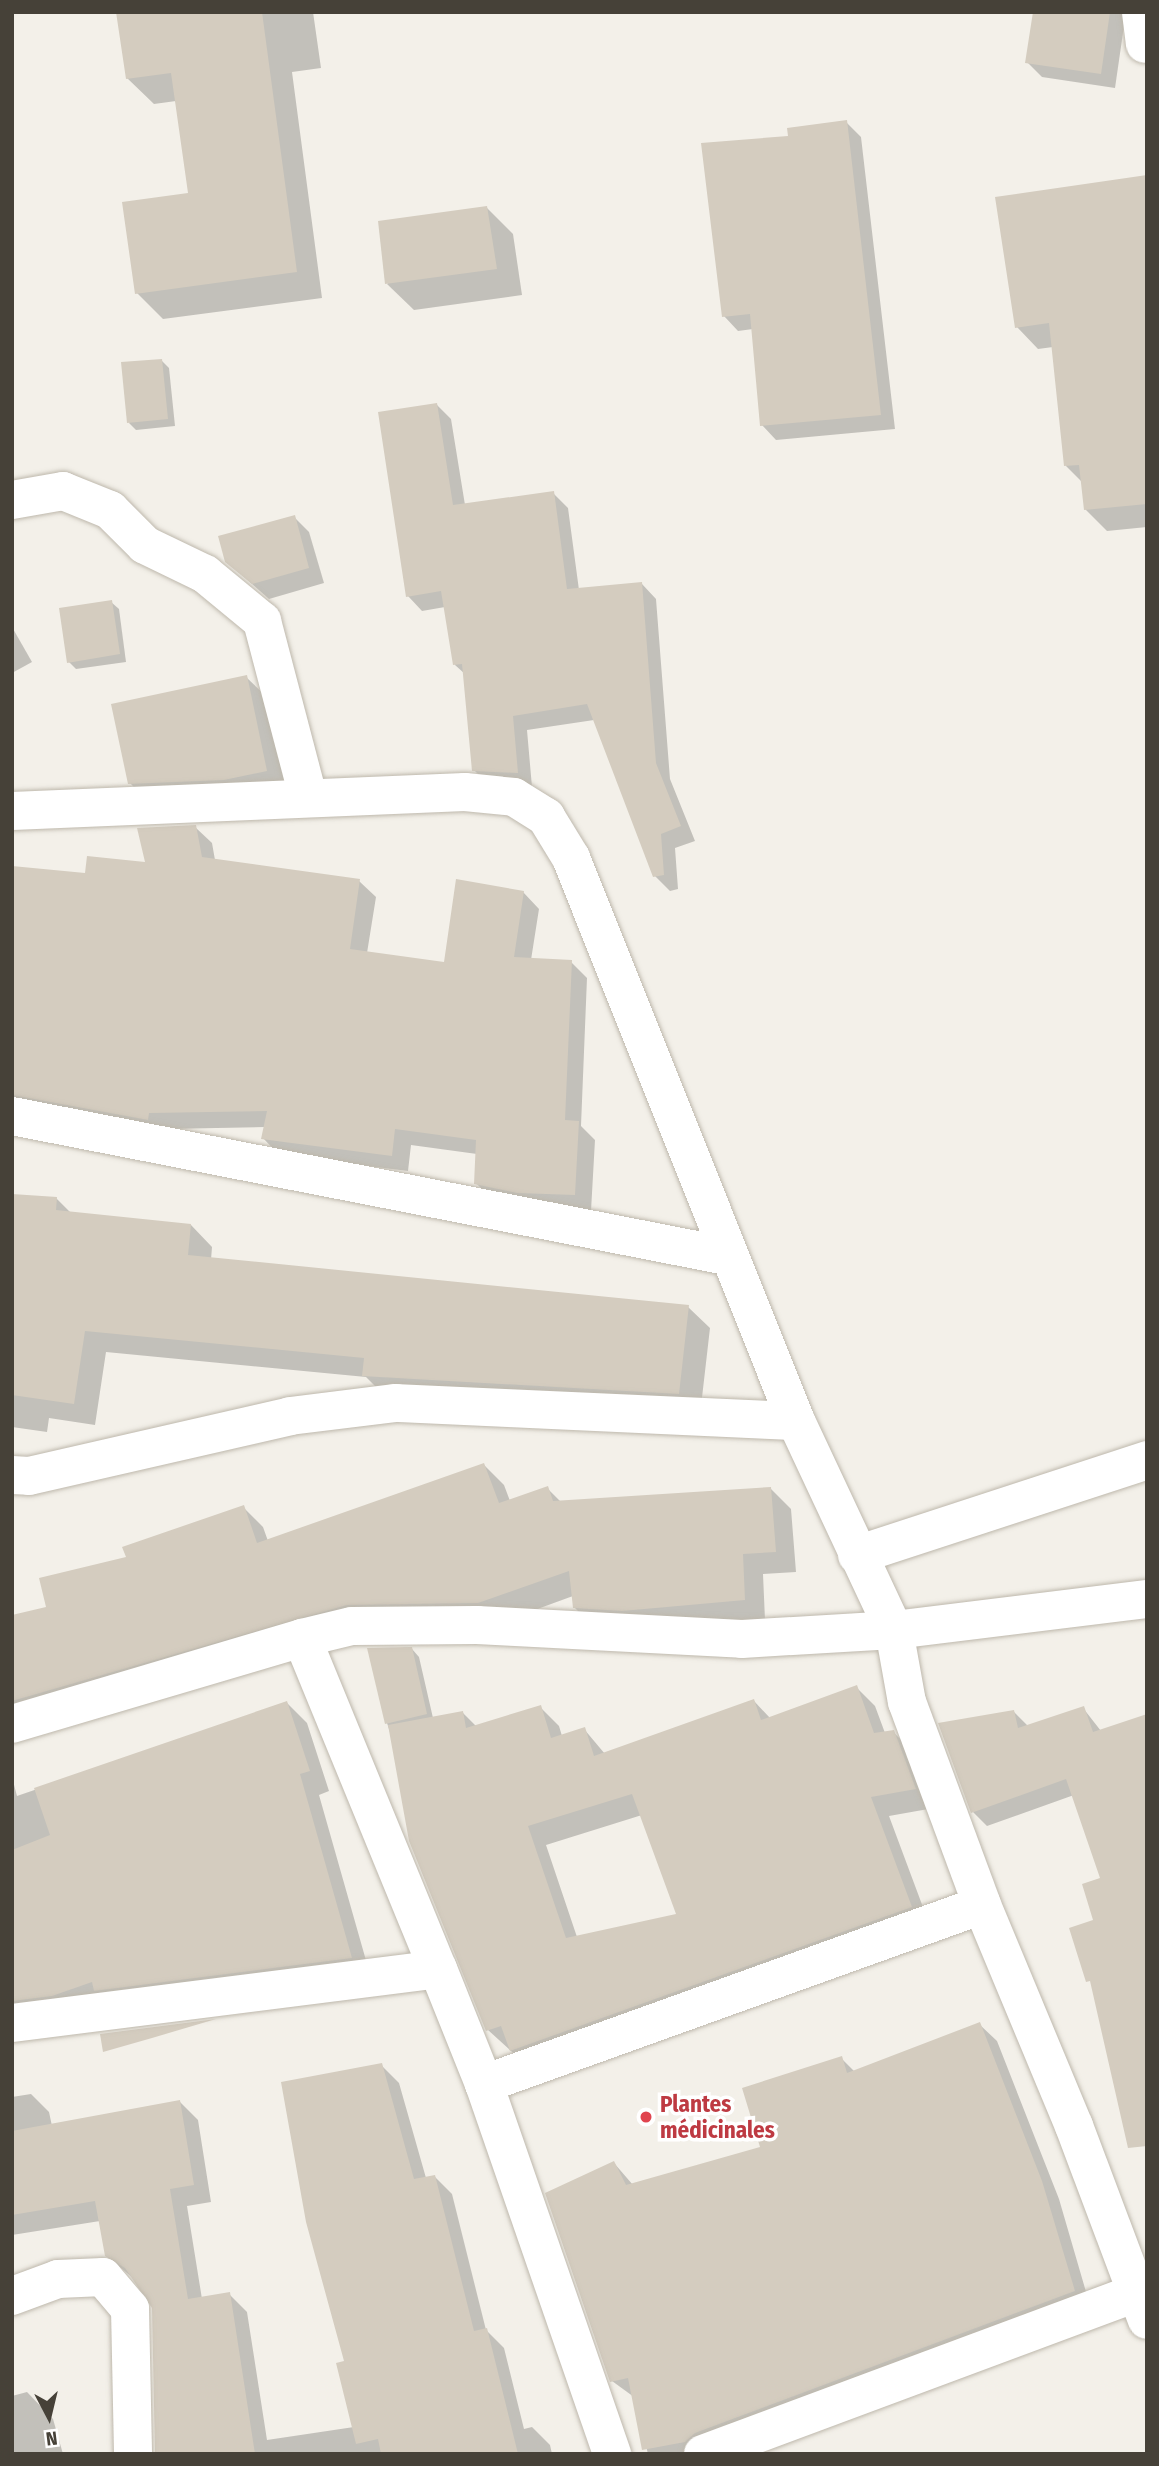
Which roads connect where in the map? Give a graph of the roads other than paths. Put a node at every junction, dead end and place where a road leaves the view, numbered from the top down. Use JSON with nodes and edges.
{"nodes":[{"id":1,"x":12,"y":500,"type":"edge"},
{"id":2,"x":308,"y":796,"type":"junction"},
{"id":3,"x":12,"y":811,"type":"edge"},
{"id":4,"x":12,"y":1116,"type":"edge"},
{"id":5,"x":727,"y":1256,"type":"junction"},
{"id":6,"x":796,"y":1421,"type":"junction"},
{"id":7,"x":1147,"y":1460,"type":"edge"},
{"id":8,"x":12,"y":1475,"type":"edge"},
{"id":9,"x":857,"y":1555,"type":"junction"},
{"id":10,"x":1147,"y":1599,"type":"edge"},
{"id":11,"x":894,"y":1630,"type":"junction"},
{"id":12,"x":302,"y":1638,"type":"junction"},
{"id":13,"x":12,"y":1724,"type":"edge"},
{"id":14,"x":982,"y":1905,"type":"junction"},
{"id":15,"x":438,"y":1969,"type":"junction"},
{"id":16,"x":12,"y":2024,"type":"edge"},
{"id":17,"x":484,"y":2084,"type":"junction"},
{"id":18,"x":12,"y":2296,"type":"edge"},
{"id":19,"x":1142,"y":2306,"type":"edge"},
{"id":20,"x":132,"y":2454,"type":"edge"},
{"id":21,"x":612,"y":2454,"type":"edge"},
{"id":22,"x":703,"y":2454,"type":"edge"}],
"edges":[{"from":1,"to":2,"type":"street"},
{"from":2,"to":3,"type":"street"},
{"from":2,"to":5,"type":"street"},
{"from":4,"to":5,"type":"street"},
{"from":5,"to":6,"type":"street"},
{"from":6,"to":8,"type":"street"},
{"from":6,"to":9,"type":"street"},
{"from":7,"to":9,"type":"street"},
{"from":9,"to":11,"type":"street"},
{"from":10,"to":11,"type":"street"},
{"from":11,"to":12,"type":"street"},
{"from":11,"to":14,"type":"street"},
{"from":12,"to":13,"type":"street"},
{"from":12,"to":15,"type":"street"},
{"from":14,"to":17,"type":"street"},
{"from":14,"to":19,"type":"street"},
{"from":15,"to":16,"type":"street"},
{"from":15,"to":17,"type":"street"},
{"from":17,"to":21,"type":"street"},
{"from":18,"to":20,"type":"street"},
{"from":19,"to":22,"type":"street"}]}
